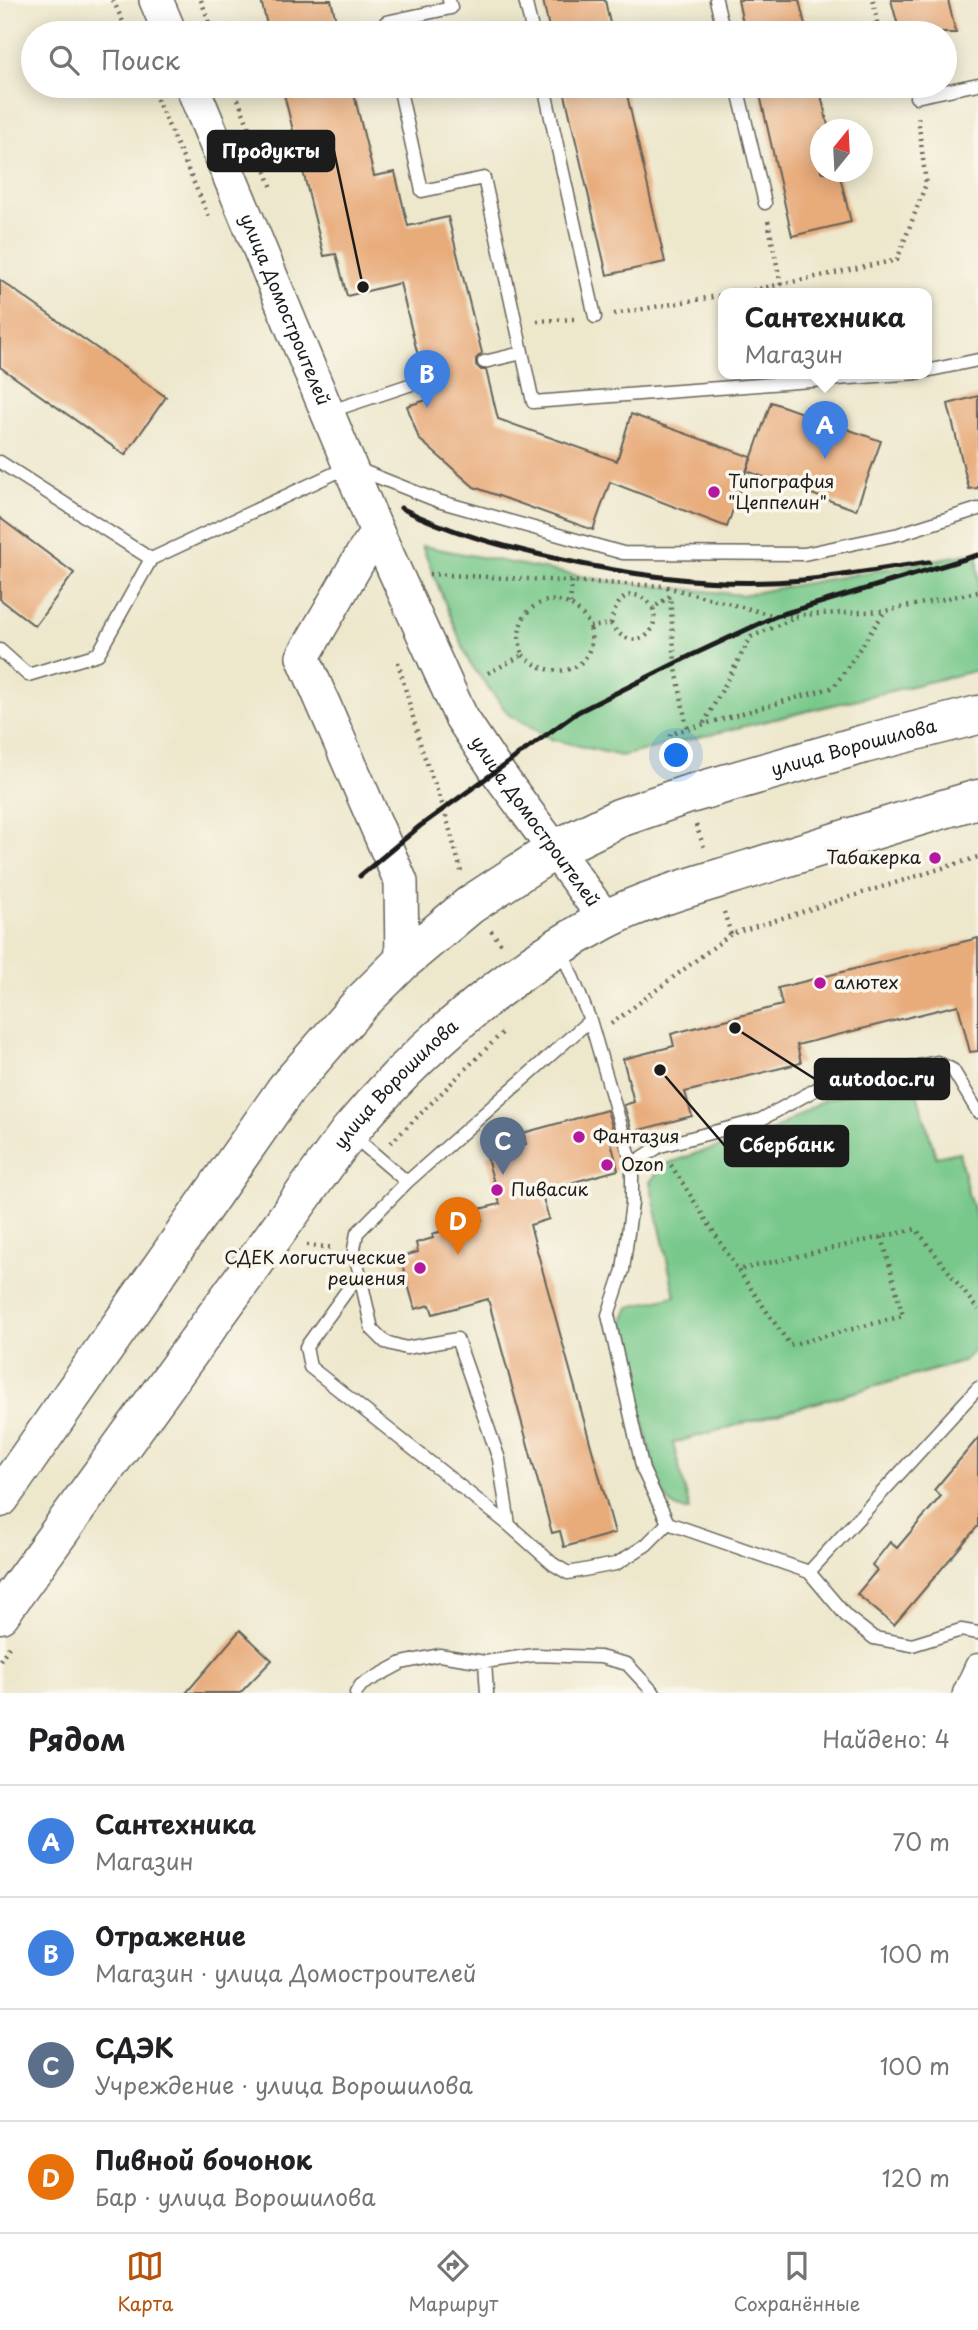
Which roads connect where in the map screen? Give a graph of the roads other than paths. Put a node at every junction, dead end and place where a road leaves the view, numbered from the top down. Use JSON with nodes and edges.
{"nodes":[{"id":1,"x":156,"y":0,"type":"edge"},
{"id":2,"x":449,"y":0,"type":"edge"},
{"id":3,"x":525,"y":0,"type":"edge"},
{"id":4,"x":716,"y":0,"type":"edge"},
{"id":5,"x":165,"y":21,"type":"edge"},
{"id":6,"x":391,"y":21,"type":"edge"},
{"id":7,"x":530,"y":21,"type":"edge"},
{"id":8,"x":721,"y":21,"type":"edge"},
{"id":9,"x":978,"y":84,"type":"edge"},
{"id":10,"x":957,"y":88,"type":"edge"},
{"id":11,"x":197,"y":98,"type":"edge"},
{"id":12,"x":402,"y":98,"type":"edge"},
{"id":13,"x":547,"y":98,"type":"edge"},
{"id":14,"x":740,"y":98,"type":"edge"},
{"id":15,"x":765,"y":203,"type":"road end"},
{"id":16,"x":596,"y":317,"type":"road end"},
{"id":17,"x":522,"y":353,"type":"junction"},
{"id":18,"x":978,"y":360,"type":"edge"},
{"id":19,"x":484,"y":362,"type":"dead end"},
{"id":20,"x":932,"y":370,"type":"edge"},
{"id":21,"x":838,"y":379,"type":"edge"},
{"id":22,"x":424,"y":380,"type":"dead end"},
{"id":23,"x":327,"y":412,"type":"junction"},
{"id":24,"x":0,"y":461,"type":"edge"},
{"id":25,"x":350,"y":466,"type":"junction"},
{"id":26,"x":978,"y":509,"type":"edge"},
{"id":27,"x":377,"y":532,"type":"junction"},
{"id":28,"x":151,"y":559,"type":"junction"},
{"id":29,"x":0,"y":650,"type":"edge"},
{"id":30,"x":978,"y":715,"type":"edge"},
{"id":31,"x":978,"y":799,"type":"edge"},
{"id":32,"x":554,"y":850,"type":"junction"},
{"id":33,"x":606,"y":920,"type":"junction"},
{"id":34,"x":561,"y":947,"type":"junction"},
{"id":35,"x":402,"y":962,"type":"junction"},
{"id":36,"x":590,"y":1020,"type":"junction"},
{"id":37,"x":978,"y":1112,"type":"edge"},
{"id":38,"x":363,"y":1144,"type":"junction"},
{"id":39,"x":632,"y":1164,"type":"junction"},
{"id":40,"x":407,"y":1182,"type":"junction"},
{"id":41,"x":359,"y":1273,"type":"junction"},
{"id":42,"x":978,"y":1388,"type":"edge"},
{"id":43,"x":0,"y":1499,"type":"edge"},
{"id":44,"x":668,"y":1523,"type":"junction"},
{"id":45,"x":509,"y":1525,"type":"junction"},
{"id":46,"x":809,"y":1572,"type":"junction"},
{"id":47,"x":0,"y":1614,"type":"edge"},
{"id":48,"x":978,"y":1633,"type":"edge"},
{"id":49,"x":485,"y":1662,"type":"junction"},
{"id":50,"x":978,"y":1667,"type":"edge"},
{"id":51,"x":356,"y":1693,"type":"edge"},
{"id":52,"x":487,"y":1693,"type":"edge"},
{"id":53,"x":654,"y":1693,"type":"edge"},
{"id":54,"x":966,"y":1693,"type":"edge"}],
"edges":[{"from":1,"to":5,"type":"street"},
{"from":2,"to":6,"type":"lane"},
{"from":3,"to":7,"type":"lane"},
{"from":4,"to":8,"type":"lane"},
{"from":9,"to":10,"type":"lane"},
{"from":11,"to":23,"type":"street","name":"улица Домостроителей"},
{"from":12,"to":17,"type":"lane"},
{"from":13,"to":16,"type":"lane"},
{"from":14,"to":15,"type":"lane"},
{"from":17,"to":19,"type":"lane"},
{"from":17,"to":21,"type":"lane"},
{"from":18,"to":20,"type":"lane"},
{"from":22,"to":23,"type":"lane"},
{"from":23,"to":25,"type":"street","name":"улица Домостроителей"},
{"from":24,"to":28,"type":"lane"},
{"from":25,"to":26,"type":"lane"},
{"from":25,"to":27,"type":"street","name":"улица Домостроителей"},
{"from":25,"to":28,"type":"lane"},
{"from":27,"to":32,"type":"street","name":"улица Домостроителей"},
{"from":27,"to":35,"type":"street"},
{"from":28,"to":29,"type":"lane"},
{"from":30,"to":32,"type":"main road","name":"улица Ворошилова"},
{"from":31,"to":33,"type":"main road","name":"улица Ворошилова"},
{"from":32,"to":33,"type":"street","name":"улица Домостроителей"},
{"from":32,"to":35,"type":"main road","name":"улица Ворошилова"},
{"from":33,"to":34,"type":"main road","name":"улица Ворошилова"},
{"from":34,"to":36,"type":"lane"},
{"from":34,"to":38,"type":"main road","name":"улица Ворошилова"},
{"from":35,"to":43,"type":"main road","name":"улица Ворошилова"},
{"from":36,"to":39,"type":"lane"},
{"from":36,"to":40,"type":"lane"},
{"from":37,"to":39,"type":"lane"},
{"from":38,"to":40,"type":"lane"},
{"from":38,"to":47,"type":"main road","name":"улица Ворошилова"},
{"from":39,"to":44,"type":"lane"},
{"from":40,"to":41,"type":"lane"},
{"from":41,"to":45,"type":"lane"},
{"from":41,"to":45,"type":"lane"},
{"from":42,"to":46,"type":"lane"},
{"from":44,"to":45,"type":"lane"},
{"from":44,"to":46,"type":"lane"},
{"from":46,"to":48,"type":"lane"},
{"from":49,"to":51,"type":"lane"},
{"from":49,"to":52,"type":"lane"},
{"from":49,"to":53,"type":"lane"},
{"from":50,"to":54,"type":"street"}]}
